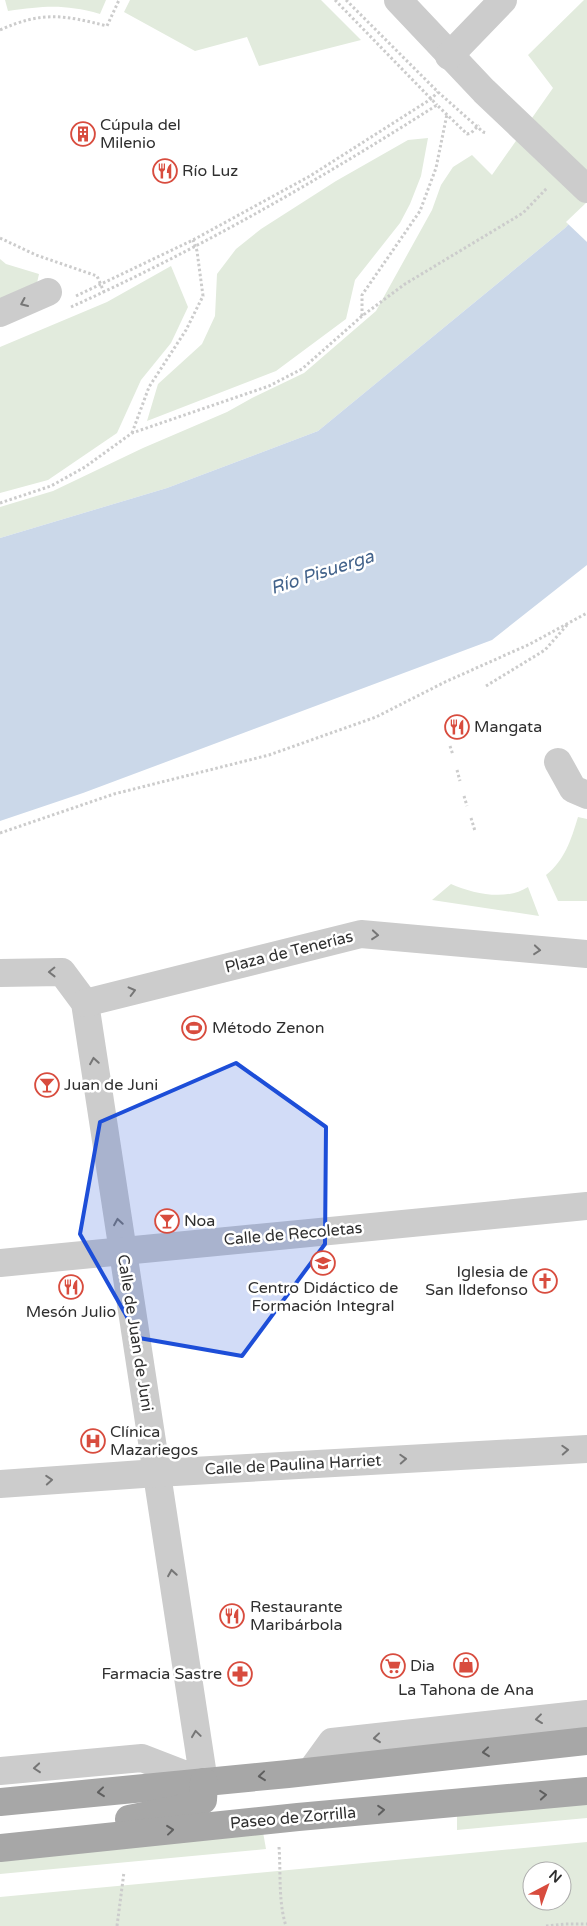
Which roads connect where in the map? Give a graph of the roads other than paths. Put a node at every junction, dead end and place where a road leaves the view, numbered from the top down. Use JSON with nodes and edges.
{"nodes":[{"id":1,"x":398,"y":0,"type":"edge"},
{"id":2,"x":503,"y":0,"type":"edge"},
{"id":3,"x":449,"y":56,"type":"junction"},
{"id":4,"x":587,"y":189,"type":"edge"},
{"id":5,"x":60,"y":301,"type":"road end"},
{"id":6,"x":0,"y":314,"type":"edge"},
{"id":7,"x":558,"y":762,"type":"dead end"},
{"id":8,"x":587,"y":795,"type":"edge"},
{"id":9,"x":587,"y":954,"type":"edge"},
{"id":10,"x":0,"y":972,"type":"edge"},
{"id":11,"x":85,"y":1003,"type":"junction"},
{"id":12,"x":587,"y":1206,"type":"edge"},
{"id":13,"x":122,"y":1250,"type":"junction"},
{"id":14,"x":0,"y":1263,"type":"edge"},
{"id":15,"x":587,"y":1449,"type":"edge"},
{"id":16,"x":157,"y":1473,"type":"junction"},
{"id":17,"x":0,"y":1484,"type":"edge"},
{"id":18,"x":587,"y":1714,"type":"edge"},
{"id":19,"x":587,"y":1741,"type":"edge"},
{"id":20,"x":0,"y":1771,"type":"edge"},
{"id":21,"x":311,"y":1771,"type":"junction"},
{"id":22,"x":204,"y":1782,"type":"junction"},
{"id":23,"x":587,"y":1791,"type":"edge"},
{"id":24,"x":0,"y":1802,"type":"edge"},
{"id":25,"x":0,"y":1841,"type":"edge"},
{"id":26,"x":0,"y":1848,"type":"edge"}],
"edges":[{"from":1,"to":3,"type":"street"},
{"from":2,"to":3,"type":"street"},
{"from":3,"to":4,"type":"street"},
{"from":5,"to":6,"type":"street","one_way":true},
{"from":7,"to":8,"type":"street"},
{"from":11,"to":9,"type":"street","name":"Plaza de Tenerías","one_way":true},
{"from":11,"to":10,"type":"street","one_way":true},
{"from":13,"to":11,"type":"street","name":"Calle de Juan de Juni","one_way":true},
{"from":12,"to":13,"type":"street","name":"Calle de Recoletas"},
{"from":13,"to":14,"type":"street","name":"Calle de Recoletas"},
{"from":13,"to":16,"type":"street","name":"Calle de Juan de Juni"},
{"from":16,"to":15,"type":"street","name":"Calle de Paulina Harriet","one_way":true},
{"from":17,"to":16,"type":"street","name":"Calle de Paulina Harriet","one_way":true},
{"from":22,"to":16,"type":"street","name":"Calle de Juan de Juni","one_way":true},
{"from":18,"to":21,"type":"street","one_way":true},
{"from":19,"to":21,"type":"main road","one_way":true},
{"from":22,"to":20,"type":"street","one_way":true},
{"from":21,"to":22,"type":"main road","one_way":true},
{"from":22,"to":24,"type":"main road","one_way":true},
{"from":22,"to":25,"type":"main road"},
{"from":26,"to":23,"type":"main road","name":"Paseo de Zorrilla","one_way":true}]}
